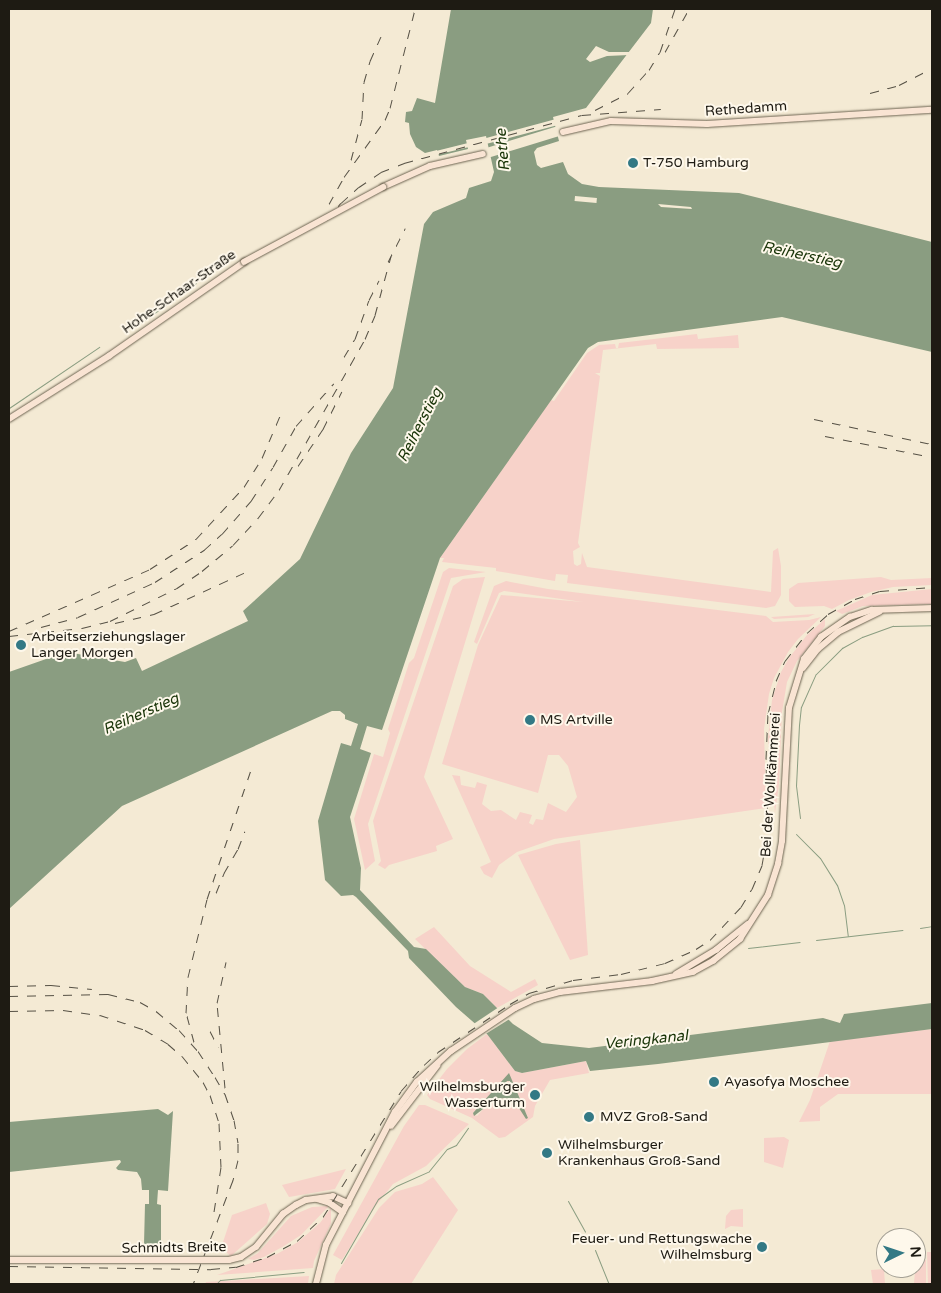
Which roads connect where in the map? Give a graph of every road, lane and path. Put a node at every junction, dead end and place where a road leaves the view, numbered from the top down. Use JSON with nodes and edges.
{"nodes":[{"id":1,"x":932,"y":110,"type":"edge"},
{"id":2,"x":563,"y":132,"type":"dead end"},
{"id":3,"x":483,"y":154,"type":"dead end"},
{"id":4,"x":9,"y":419,"type":"edge"},
{"id":5,"x":932,"y":608,"type":"edge"},
{"id":6,"x":316,"y":1198,"type":"junction"},
{"id":7,"x":348,"y":1203,"type":"junction"},
{"id":8,"x":343,"y":1212,"type":"junction"},
{"id":9,"x":9,"y":1260,"type":"edge"},
{"id":10,"x":316,"y":1284,"type":"edge"}],
"edges":[{"from":1,"to":2,"type":"main road","name":"Rethedamm"},
{"from":3,"to":4,"type":"main road","name":"Hohe-Schaar-Straße","bridge":true},
{"from":5,"to":7,"type":"main road","name":"Bei der Wollkämmerei"},
{"from":6,"to":7,"type":"main road","name":"Schmidts Breite"},
{"from":6,"to":8,"type":"main road"},
{"from":6,"to":9,"type":"main road","name":"Schmidts Breite"},
{"from":7,"to":8,"type":"main road","name":"Bei der Wollkämmerei"},
{"from":8,"to":10,"type":"main road","name":"Bei der Wollkämmerei"}]}
